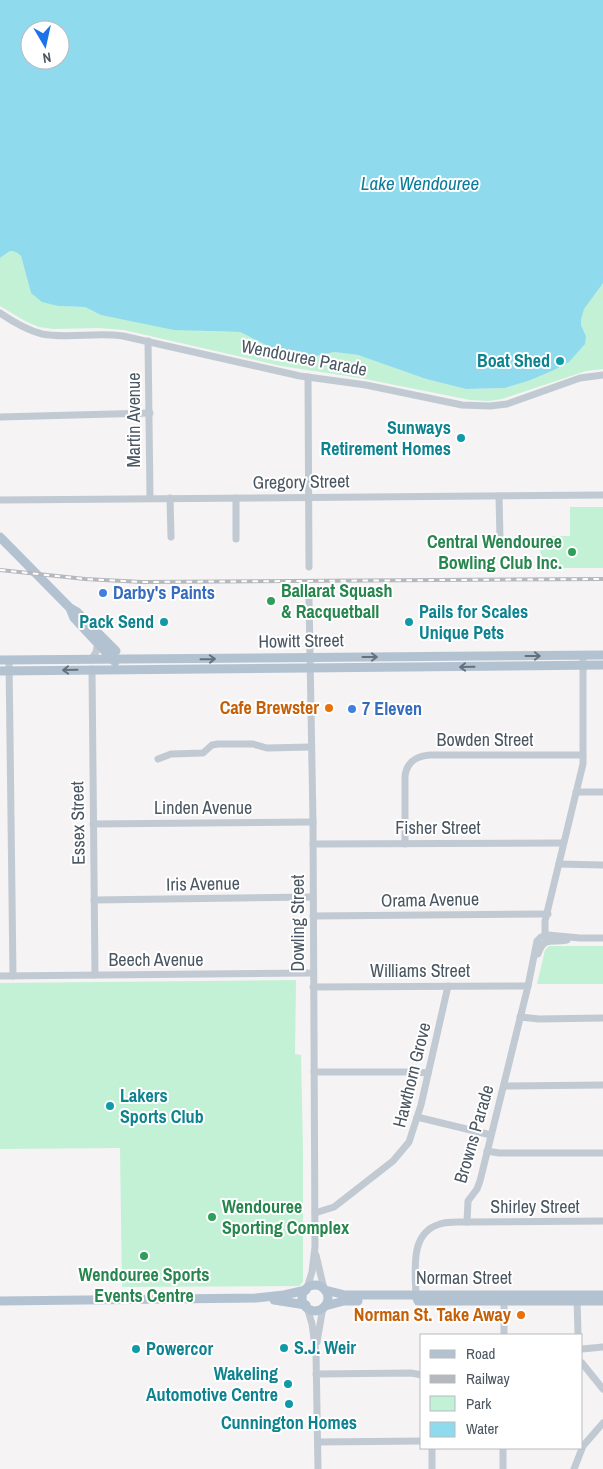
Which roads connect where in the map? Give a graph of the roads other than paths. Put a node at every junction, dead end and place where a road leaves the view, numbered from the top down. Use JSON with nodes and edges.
{"nodes":[{"id":1,"x":0,"y":313,"type":"edge"},
{"id":2,"x":148,"y":341,"type":"junction"},
{"id":3,"x":603,"y":376,"type":"edge"},
{"id":4,"x":308,"y":377,"type":"junction"},
{"id":5,"x":150,"y":413,"type":"junction"},
{"id":6,"x":0,"y":417,"type":"edge"},
{"id":7,"x":603,"y":495,"type":"edge"},
{"id":8,"x":499,"y":496,"type":"junction"},
{"id":9,"x":309,"y":497,"type":"junction"},
{"id":10,"x":150,"y":498,"type":"junction"},
{"id":11,"x":170,"y":498,"type":"junction"},
{"id":12,"x":236,"y":498,"type":"junction"},
{"id":13,"x":0,"y":500,"type":"edge"},
{"id":14,"x":0,"y":537,"type":"edge"},
{"id":15,"x":171,"y":537,"type":"dead end"},
{"id":16,"x":236,"y":539,"type":"dead end"},
{"id":17,"x":500,"y":539,"type":"dead end"},
{"id":18,"x":309,"y":567,"type":"dead end"},
{"id":19,"x":309,"y":599,"type":"dead end"},
{"id":20,"x":70,"y":608,"type":"junction"},
{"id":21,"x":98,"y":642,"type":"junction"},
{"id":22,"x":115,"y":655,"type":"junction"},
{"id":23,"x":584,"y":655,"type":"junction"},
{"id":24,"x":603,"y":655,"type":"edge"},
{"id":25,"x":310,"y":657,"type":"junction"},
{"id":26,"x":124,"y":659,"type":"junction"},
{"id":27,"x":5,"y":660,"type":"edge"},
{"id":28,"x":189,"y":664,"type":"junction"},
{"id":29,"x":91,"y":665,"type":"junction"},
{"id":30,"x":584,"y":665,"type":"junction"},
{"id":31,"x":603,"y":665,"type":"edge"},
{"id":32,"x":310,"y":668,"type":"junction"},
{"id":33,"x":119,"y":669,"type":"junction"},
{"id":34,"x":5,"y":670,"type":"edge"},
{"id":35,"x":311,"y":747,"type":"junction"},
{"id":36,"x":583,"y":755,"type":"junction"},
{"id":37,"x":158,"y":759,"type":"dead end"},
{"id":38,"x":576,"y":792,"type":"junction"},
{"id":39,"x":603,"y":792,"type":"edge"},
{"id":40,"x":313,"y":822,"type":"junction"},
{"id":41,"x":93,"y":824,"type":"junction"},
{"id":42,"x":564,"y":843,"type":"junction"},
{"id":43,"x":313,"y":844,"type":"junction"},
{"id":44,"x":405,"y":844,"type":"junction"},
{"id":45,"x":559,"y":864,"type":"junction"},
{"id":46,"x":603,"y":865,"type":"edge"},
{"id":47,"x":313,"y":897,"type":"junction"},
{"id":48,"x":94,"y":900,"type":"junction"},
{"id":49,"x":548,"y":914,"type":"junction"},
{"id":50,"x":313,"y":916,"type":"junction"},
{"id":51,"x":547,"y":937,"type":"junction"},
{"id":52,"x":603,"y":938,"type":"edge"},
{"id":53,"x":313,"y":974,"type":"junction"},
{"id":54,"x":95,"y":975,"type":"junction"},
{"id":55,"x":0,"y":976,"type":"edge"},
{"id":56,"x":12,"y":976,"type":"junction"},
{"id":57,"x":448,"y":986,"type":"junction"},
{"id":58,"x":528,"y":986,"type":"junction"},
{"id":59,"x":313,"y":987,"type":"junction"},
{"id":60,"x":520,"y":1017,"type":"junction"},
{"id":61,"x":603,"y":1018,"type":"edge"},
{"id":62,"x":314,"y":1072,"type":"junction"},
{"id":63,"x":428,"y":1073,"type":"junction"},
{"id":64,"x":603,"y":1085,"type":"edge"},
{"id":65,"x":504,"y":1086,"type":"junction"},
{"id":66,"x":418,"y":1117,"type":"junction"},
{"id":67,"x":491,"y":1135,"type":"junction"},
{"id":68,"x":487,"y":1151,"type":"junction"},
{"id":69,"x":603,"y":1152,"type":"edge"},
{"id":70,"x":315,"y":1213,"type":"junction"},
{"id":71,"x":603,"y":1221,"type":"edge"},
{"id":72,"x":467,"y":1222,"type":"junction"},
{"id":73,"x":315,"y":1247,"type":"junction"},
{"id":74,"x":306,"y":1289,"type":"junction"},
{"id":75,"x":325,"y":1289,"type":"junction"},
{"id":76,"x":603,"y":1295,"type":"edge"},
{"id":77,"x":256,"y":1298,"type":"junction"},
{"id":78,"x":416,"y":1298,"type":"junction"},
{"id":79,"x":504,"y":1298,"type":"junction"},
{"id":80,"x":577,"y":1298,"type":"junction"},
{"id":81,"x":0,"y":1301,"type":"edge"},
{"id":82,"x":603,"y":1301,"type":"edge"},
{"id":83,"x":306,"y":1306,"type":"junction"},
{"id":84,"x":324,"y":1307,"type":"junction"},
{"id":85,"x":504,"y":1334,"type":"edge"},
{"id":86,"x":578,"y":1334,"type":"edge"},
{"id":87,"x":603,"y":1347,"type":"edge"},
{"id":88,"x":583,"y":1349,"type":"edge"},
{"id":89,"x":316,"y":1353,"type":"junction"},
{"id":90,"x":583,"y":1364,"type":"edge"},
{"id":91,"x":316,"y":1374,"type":"junction"},
{"id":92,"x":420,"y":1375,"type":"edge"},
{"id":93,"x":603,"y":1389,"type":"edge"},
{"id":94,"x":603,"y":1423,"type":"edge"},
{"id":95,"x":420,"y":1441,"type":"edge"},
{"id":96,"x":318,"y":1442,"type":"junction"},
{"id":97,"x":583,"y":1446,"type":"edge"},
{"id":98,"x":432,"y":1449,"type":"edge"},
{"id":99,"x":503,"y":1449,"type":"edge"},
{"id":100,"x":582,"y":1449,"type":"edge"},
{"id":101,"x":318,"y":1469,"type":"edge"},
{"id":102,"x":432,"y":1469,"type":"edge"},
{"id":103,"x":503,"y":1469,"type":"edge"},
{"id":104,"x":574,"y":1469,"type":"edge"}],
"edges":[{"from":1,"to":2,"type":"street","name":"Wendouree Parade"},
{"from":2,"to":4,"type":"street","name":"Wendouree Parade"},
{"from":2,"to":5,"type":"street","name":"Martin Avenue"},
{"from":3,"to":4,"type":"street","name":"Wendouree Parade"},
{"from":4,"to":9,"type":"street"},
{"from":5,"to":6,"type":"street"},
{"from":5,"to":10,"type":"street","name":"Martin Avenue"},
{"from":7,"to":8,"type":"street","name":"Gregory Street"},
{"from":8,"to":9,"type":"street","name":"Gregory Street"},
{"from":8,"to":17,"type":"street"},
{"from":9,"to":12,"type":"street","name":"Gregory Street"},
{"from":9,"to":18,"type":"street"},
{"from":10,"to":11,"type":"street","name":"Gregory Street"},
{"from":10,"to":13,"type":"street","name":"Gregory Street"},
{"from":11,"to":12,"type":"street","name":"Gregory Street"},
{"from":11,"to":15,"type":"street"},
{"from":12,"to":16,"type":"street"},
{"from":14,"to":20,"type":"main road"},
{"from":19,"to":25,"type":"street","name":"Dowling Street"},
{"from":20,"to":21,"type":"main road"},
{"from":20,"to":22,"type":"main road"},
{"from":21,"to":22,"type":"main road"},
{"from":21,"to":29,"type":"street"},
{"from":22,"to":26,"type":"main road","name":"Howitt Street"},
{"from":22,"to":29,"type":"main road","name":"Howitt Street"},
{"from":22,"to":33,"type":"main road"},
{"from":23,"to":24,"type":"main road","name":"Howitt Street"},
{"from":25,"to":23,"type":"main road","name":"Howitt Street","one_way":true},
{"from":23,"to":30,"type":"street"},
{"from":28,"to":25,"type":"main road","name":"Howitt Street","one_way":true},
{"from":25,"to":32,"type":"street","name":"Dowling Street"},
{"from":26,"to":28,"type":"main road","name":"Howitt Street"},
{"from":26,"to":33,"type":"street"},
{"from":27,"to":29,"type":"main road","name":"Howitt Street"},
{"from":27,"to":34,"type":"street"},
{"from":28,"to":32,"type":"main road","name":"Howitt Street"},
{"from":28,"to":33,"type":"main road","name":"Howitt Street"},
{"from":29,"to":33,"type":"main road","name":"Howitt Street"},
{"from":29,"to":34,"type":"main road","name":"Howitt Street","one_way":true},
{"from":29,"to":41,"type":"street","name":"Essex Street"},
{"from":30,"to":31,"type":"main road","name":"Howitt Street"},
{"from":30,"to":32,"type":"main road","name":"Howitt Street","one_way":true},
{"from":30,"to":36,"type":"street"},
{"from":32,"to":35,"type":"street","name":"Dowling Street"},
{"from":34,"to":56,"type":"street"},
{"from":35,"to":37,"type":"street"},
{"from":35,"to":40,"type":"street","name":"Dowling Street"},
{"from":36,"to":38,"type":"street"},
{"from":36,"to":44,"type":"street","name":"Bowden Street"},
{"from":38,"to":39,"type":"street"},
{"from":38,"to":42,"type":"street"},
{"from":40,"to":41,"type":"street","name":"Linden Avenue"},
{"from":40,"to":43,"type":"street","name":"Dowling Street"},
{"from":41,"to":48,"type":"street","name":"Essex Street"},
{"from":42,"to":44,"type":"street","name":"Fisher Street"},
{"from":42,"to":45,"type":"street"},
{"from":43,"to":44,"type":"street","name":"Fisher Street"},
{"from":43,"to":47,"type":"street","name":"Dowling Street"},
{"from":45,"to":46,"type":"street"},
{"from":45,"to":49,"type":"street"},
{"from":47,"to":48,"type":"street","name":"Iris Avenue"},
{"from":47,"to":50,"type":"street","name":"Dowling Street"},
{"from":48,"to":54,"type":"street","name":"Essex Street"},
{"from":49,"to":50,"type":"street","name":"Orama Avenue"},
{"from":49,"to":51,"type":"street"},
{"from":50,"to":53,"type":"street","name":"Dowling Street"},
{"from":51,"to":52,"type":"street"},
{"from":51,"to":58,"type":"street","name":"Browns Parade"},
{"from":53,"to":54,"type":"street","name":"Beech Avenue"},
{"from":53,"to":59,"type":"street","name":"Dowling Street"},
{"from":54,"to":56,"type":"street","name":"Beech Avenue"},
{"from":55,"to":56,"type":"street","name":"Beech Avenue"},
{"from":57,"to":58,"type":"street","name":"Williams Street"},
{"from":57,"to":59,"type":"street","name":"Williams Street"},
{"from":57,"to":63,"type":"street","name":"Hawthorn Grove"},
{"from":58,"to":60,"type":"street","name":"Browns Parade"},
{"from":59,"to":62,"type":"street","name":"Dowling Street"},
{"from":60,"to":61,"type":"street"},
{"from":60,"to":65,"type":"street","name":"Browns Parade"},
{"from":62,"to":63,"type":"street"},
{"from":62,"to":70,"type":"street","name":"Dowling Street"},
{"from":63,"to":66,"type":"street","name":"Hawthorn Grove"},
{"from":64,"to":65,"type":"street"},
{"from":65,"to":67,"type":"street","name":"Browns Parade"},
{"from":66,"to":67,"type":"street"},
{"from":66,"to":70,"type":"street","name":"Hawthorn Grove"},
{"from":67,"to":68,"type":"street","name":"Browns Parade"},
{"from":68,"to":69,"type":"street"},
{"from":68,"to":72,"type":"street","name":"Browns Parade"},
{"from":70,"to":73,"type":"street","name":"Dowling Street"},
{"from":71,"to":72,"type":"street","name":"Shirley Street"},
{"from":72,"to":78,"type":"street"},
{"from":73,"to":74,"type":"street","name":"Dowling Street"},
{"from":73,"to":75,"type":"street","name":"Dowling Street"},
{"from":74,"to":75,"type":"main road","name":"Norman Street"},
{"from":74,"to":77,"type":"main road","name":"Norman Street"},
{"from":74,"to":83,"type":"main road"},
{"from":75,"to":78,"type":"main road","name":"Norman Street"},
{"from":75,"to":84,"type":"main road"},
{"from":76,"to":80,"type":"main road","name":"Norman Street"},
{"from":77,"to":81,"type":"main road","name":"Norman Street"},
{"from":77,"to":83,"type":"main road","name":"Norman Street"},
{"from":78,"to":79,"type":"main road","name":"Norman Street"},
{"from":78,"to":84,"type":"main road","name":"Norman Street"},
{"from":79,"to":80,"type":"main road","name":"Norman Street"},
{"from":79,"to":85,"type":"street"},
{"from":80,"to":82,"type":"main road","name":"Norman Street"},
{"from":80,"to":86,"type":"street"},
{"from":83,"to":84,"type":"main road","name":"Norman Street"},
{"from":83,"to":89,"type":"street"},
{"from":84,"to":89,"type":"street"},
{"from":87,"to":88,"type":"street"},
{"from":89,"to":91,"type":"street"},
{"from":90,"to":93,"type":"street"},
{"from":91,"to":92,"type":"street"},
{"from":91,"to":96,"type":"street"},
{"from":94,"to":97,"type":"street"},
{"from":95,"to":96,"type":"street"},
{"from":96,"to":101,"type":"street"},
{"from":98,"to":102,"type":"street"},
{"from":99,"to":103,"type":"street"},
{"from":100,"to":104,"type":"street"}]}
